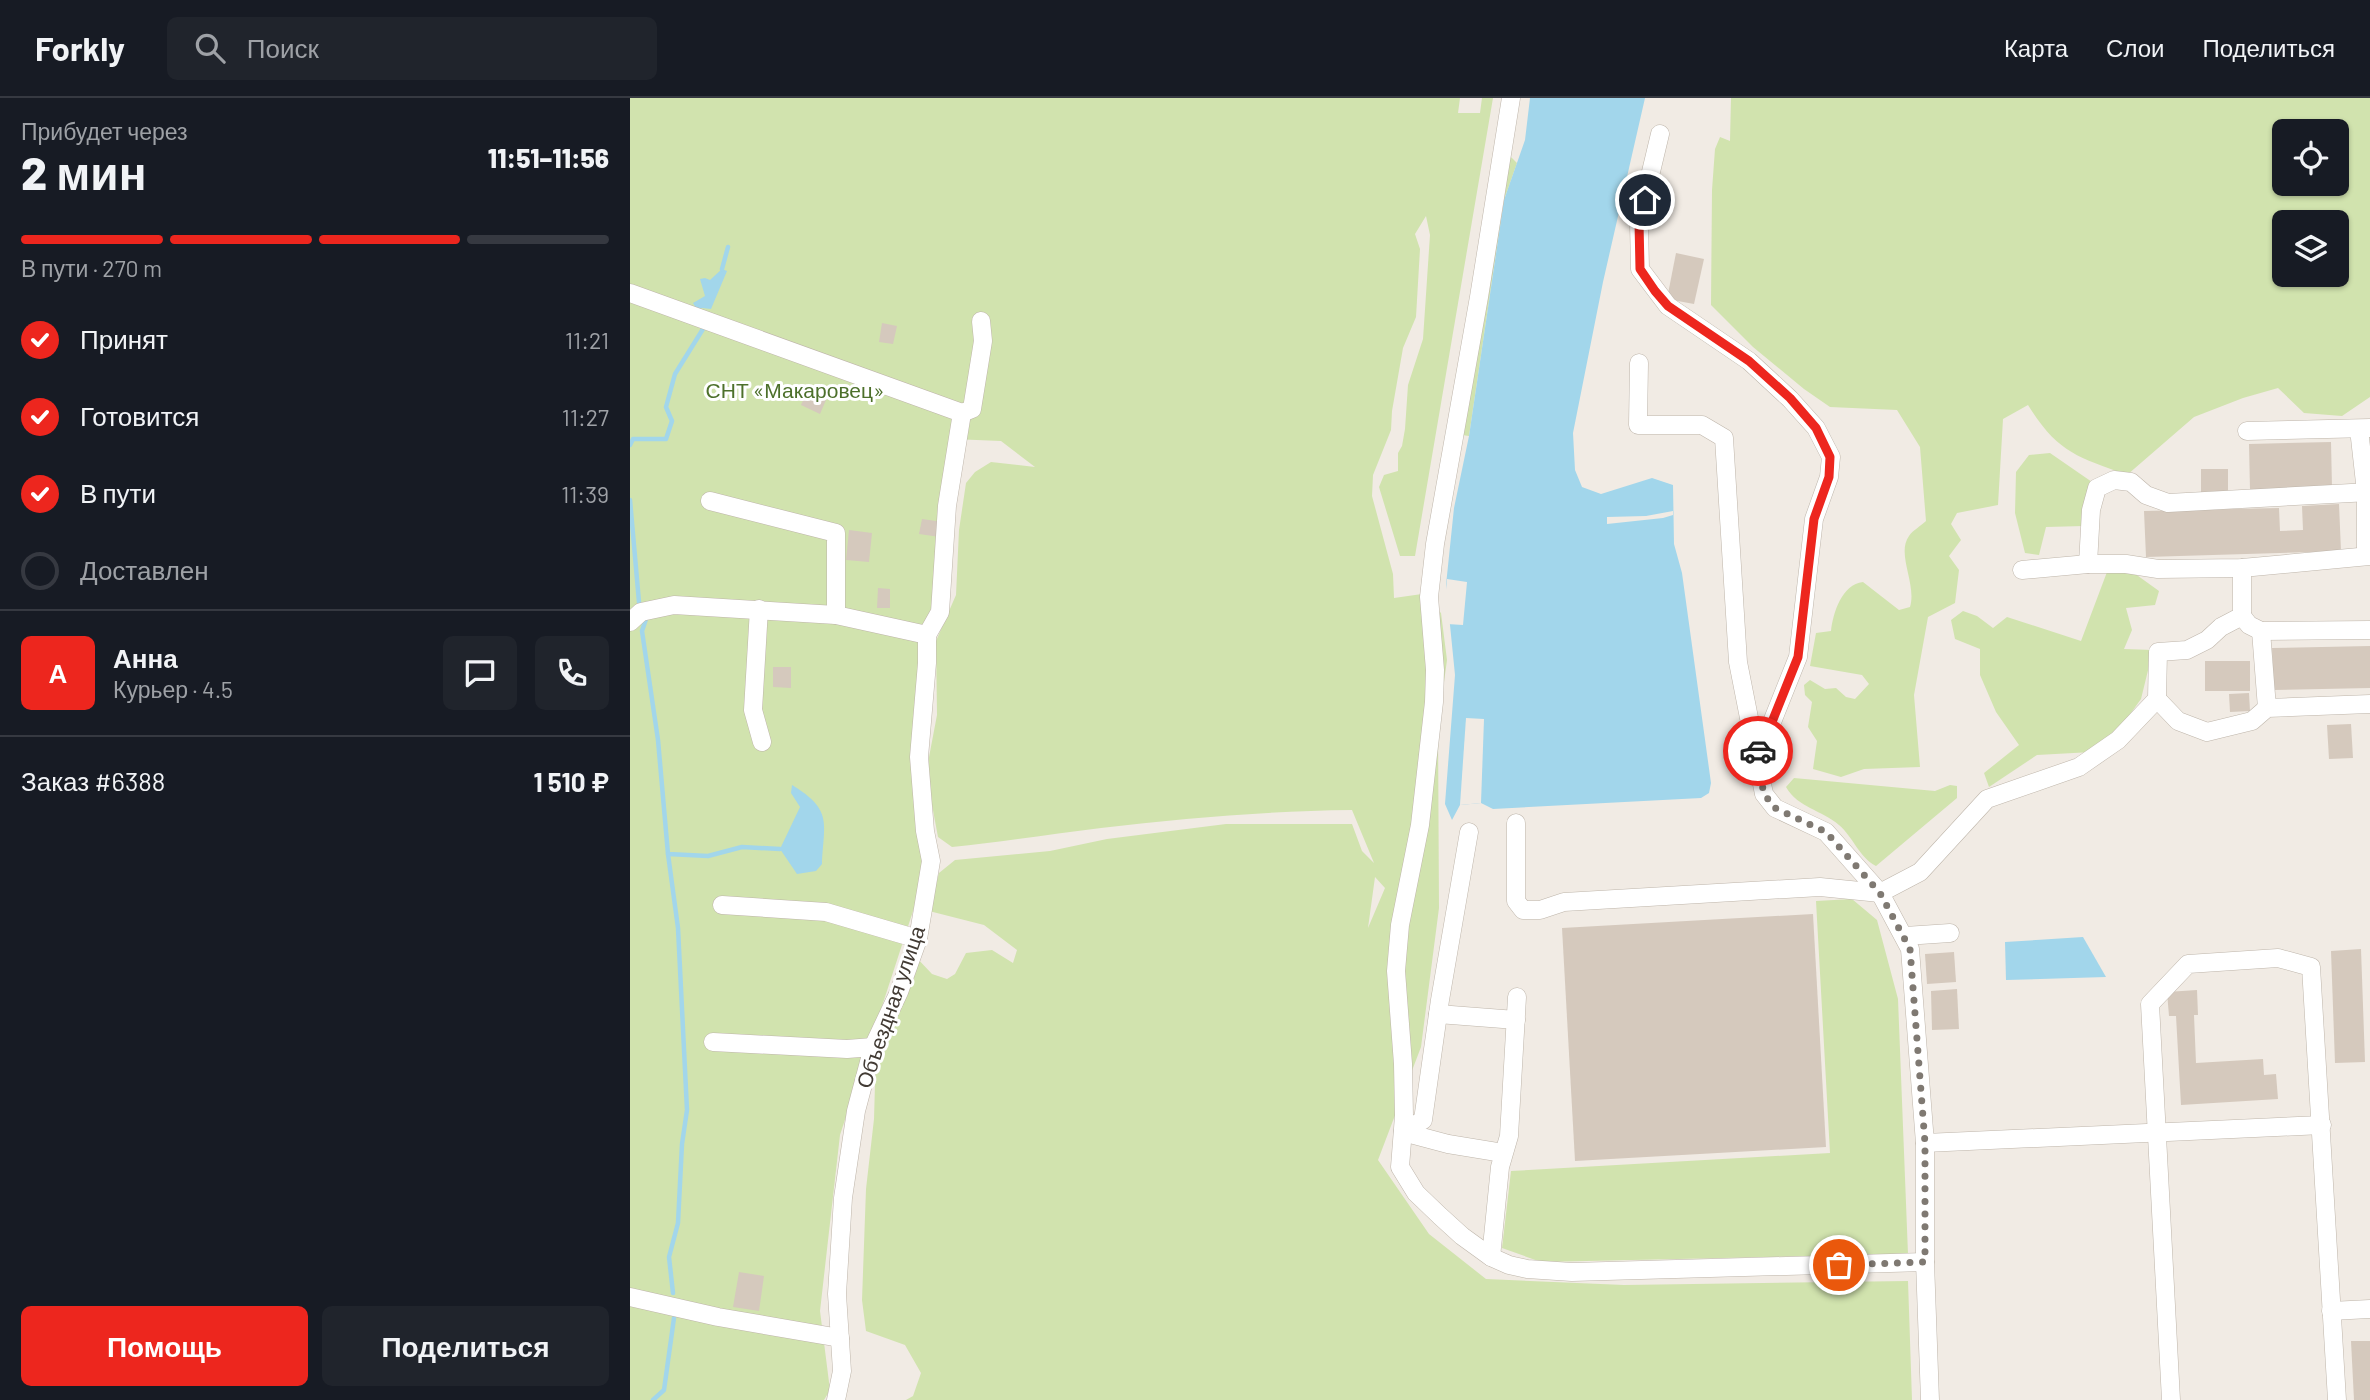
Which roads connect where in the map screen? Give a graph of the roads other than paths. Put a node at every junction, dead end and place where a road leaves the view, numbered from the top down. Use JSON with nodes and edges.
{"nodes":[{"id":1,"x":1511,"y":98,"type":"edge"},
{"id":2,"x":1660,"y":134,"type":"dead end"},
{"id":3,"x":630,"y":293,"type":"edge"},
{"id":4,"x":981,"y":321,"type":"dead end"},
{"id":5,"x":1639,"y":363,"type":"dead end"},
{"id":6,"x":960,"y":412,"type":"junction"},
{"id":7,"x":2365,"y":428,"type":"edge"},
{"id":8,"x":2247,"y":431,"type":"dead end"},
{"id":9,"x":2368,"y":492,"type":"edge"},
{"id":10,"x":710,"y":502,"type":"dead end"},
{"id":11,"x":2368,"y":555,"type":"edge"},
{"id":12,"x":2088,"y":564,"type":"junction"},
{"id":13,"x":2242,"y":568,"type":"junction"},
{"id":14,"x":2022,"y":570,"type":"dead end"},
{"id":15,"x":759,"y":609,"type":"junction"},
{"id":16,"x":836,"y":615,"type":"junction"},
{"id":17,"x":2242,"y":616,"type":"junction"},
{"id":18,"x":630,"y":622,"type":"edge"},
{"id":19,"x":2370,"y":630,"type":"edge"},
{"id":20,"x":2261,"y":631,"type":"junction"},
{"id":21,"x":927,"y":635,"type":"junction"},
{"id":22,"x":2157,"y":699,"type":"junction"},
{"id":23,"x":2370,"y":704,"type":"edge"},
{"id":24,"x":2267,"y":708,"type":"junction"},
{"id":25,"x":762,"y":742,"type":"dead end"},
{"id":26,"x":1756,"y":754,"type":"junction"},
{"id":27,"x":1516,"y":823,"type":"dead end"},
{"id":28,"x":1469,"y":831,"type":"dead end"},
{"id":29,"x":1880,"y":893,"type":"junction"},
{"id":30,"x":722,"y":905,"type":"dead end"},
{"id":31,"x":1950,"y":933,"type":"dead end"},
{"id":32,"x":1905,"y":936,"type":"junction"},
{"id":33,"x":918,"y":939,"type":"junction"},
{"id":34,"x":1517,"y":997,"type":"dead end"},
{"id":35,"x":1438,"y":1014,"type":"junction"},
{"id":36,"x":1516,"y":1020,"type":"junction"},
{"id":37,"x":713,"y":1042,"type":"dead end"},
{"id":38,"x":873,"y":1047,"type":"junction"},
{"id":39,"x":2322,"y":1125,"type":"junction"},
{"id":40,"x":1403,"y":1132,"type":"junction"},
{"id":41,"x":2156,"y":1133,"type":"junction"},
{"id":42,"x":1925,"y":1143,"type":"junction"},
{"id":43,"x":1503,"y":1153,"type":"junction"},
{"id":44,"x":1491,"y":1257,"type":"junction"},
{"id":45,"x":1925,"y":1262,"type":"junction"},
{"id":46,"x":638,"y":1300,"type":"edge"},
{"id":47,"x":2370,"y":1309,"type":"edge"},
{"id":48,"x":2331,"y":1311,"type":"junction"},
{"id":49,"x":839,"y":1338,"type":"junction"},
{"id":50,"x":836,"y":1400,"type":"edge"},
{"id":51,"x":1930,"y":1400,"type":"edge"},
{"id":52,"x":2171,"y":1400,"type":"edge"},
{"id":53,"x":2337,"y":1400,"type":"edge"}],
"edges":[{"from":1,"to":40,"type":"street"},
{"from":2,"to":26,"type":"street"},
{"from":3,"to":6,"type":"street"},
{"from":4,"to":6,"type":"street","name":"Объездная улица"},
{"from":5,"to":26,"type":"street"},
{"from":6,"to":21,"type":"street","name":"Объездная улица"},
{"from":7,"to":8,"type":"street"},
{"from":7,"to":9,"type":"street"},
{"from":9,"to":11,"type":"street"},
{"from":9,"to":12,"type":"street"},
{"from":10,"to":16,"type":"street"},
{"from":11,"to":13,"type":"street"},
{"from":12,"to":13,"type":"street"},
{"from":12,"to":14,"type":"street"},
{"from":13,"to":17,"type":"street"},
{"from":15,"to":16,"type":"street"},
{"from":15,"to":18,"type":"street"},
{"from":15,"to":25,"type":"street"},
{"from":16,"to":21,"type":"street"},
{"from":17,"to":20,"type":"street"},
{"from":17,"to":22,"type":"street"},
{"from":19,"to":20,"type":"street"},
{"from":20,"to":24,"type":"street"},
{"from":21,"to":33,"type":"street","name":"Объездная улица"},
{"from":22,"to":24,"type":"street"},
{"from":22,"to":29,"type":"street"},
{"from":23,"to":24,"type":"street"},
{"from":26,"to":29,"type":"street"},
{"from":27,"to":29,"type":"street"},
{"from":28,"to":35,"type":"street"},
{"from":29,"to":32,"type":"street"},
{"from":30,"to":33,"type":"street"},
{"from":31,"to":32,"type":"street"},
{"from":32,"to":42,"type":"street"},
{"from":33,"to":38,"type":"street","name":"Объездная улица"},
{"from":34,"to":36,"type":"street"},
{"from":35,"to":36,"type":"street"},
{"from":35,"to":40,"type":"street"},
{"from":36,"to":43,"type":"street"},
{"from":37,"to":38,"type":"street"},
{"from":38,"to":49,"type":"street","name":"Объездная улица"},
{"from":39,"to":41,"type":"street"},
{"from":39,"to":41,"type":"street"},
{"from":39,"to":48,"type":"street"},
{"from":40,"to":43,"type":"street"},
{"from":40,"to":44,"type":"street"},
{"from":41,"to":42,"type":"street"},
{"from":41,"to":52,"type":"street"},
{"from":42,"to":45,"type":"street"},
{"from":43,"to":44,"type":"street"},
{"from":44,"to":45,"type":"street"},
{"from":45,"to":51,"type":"street"},
{"from":46,"to":49,"type":"street"},
{"from":47,"to":48,"type":"street"},
{"from":48,"to":53,"type":"street"},
{"from":49,"to":50,"type":"street","name":"Объездная улица"}]}
